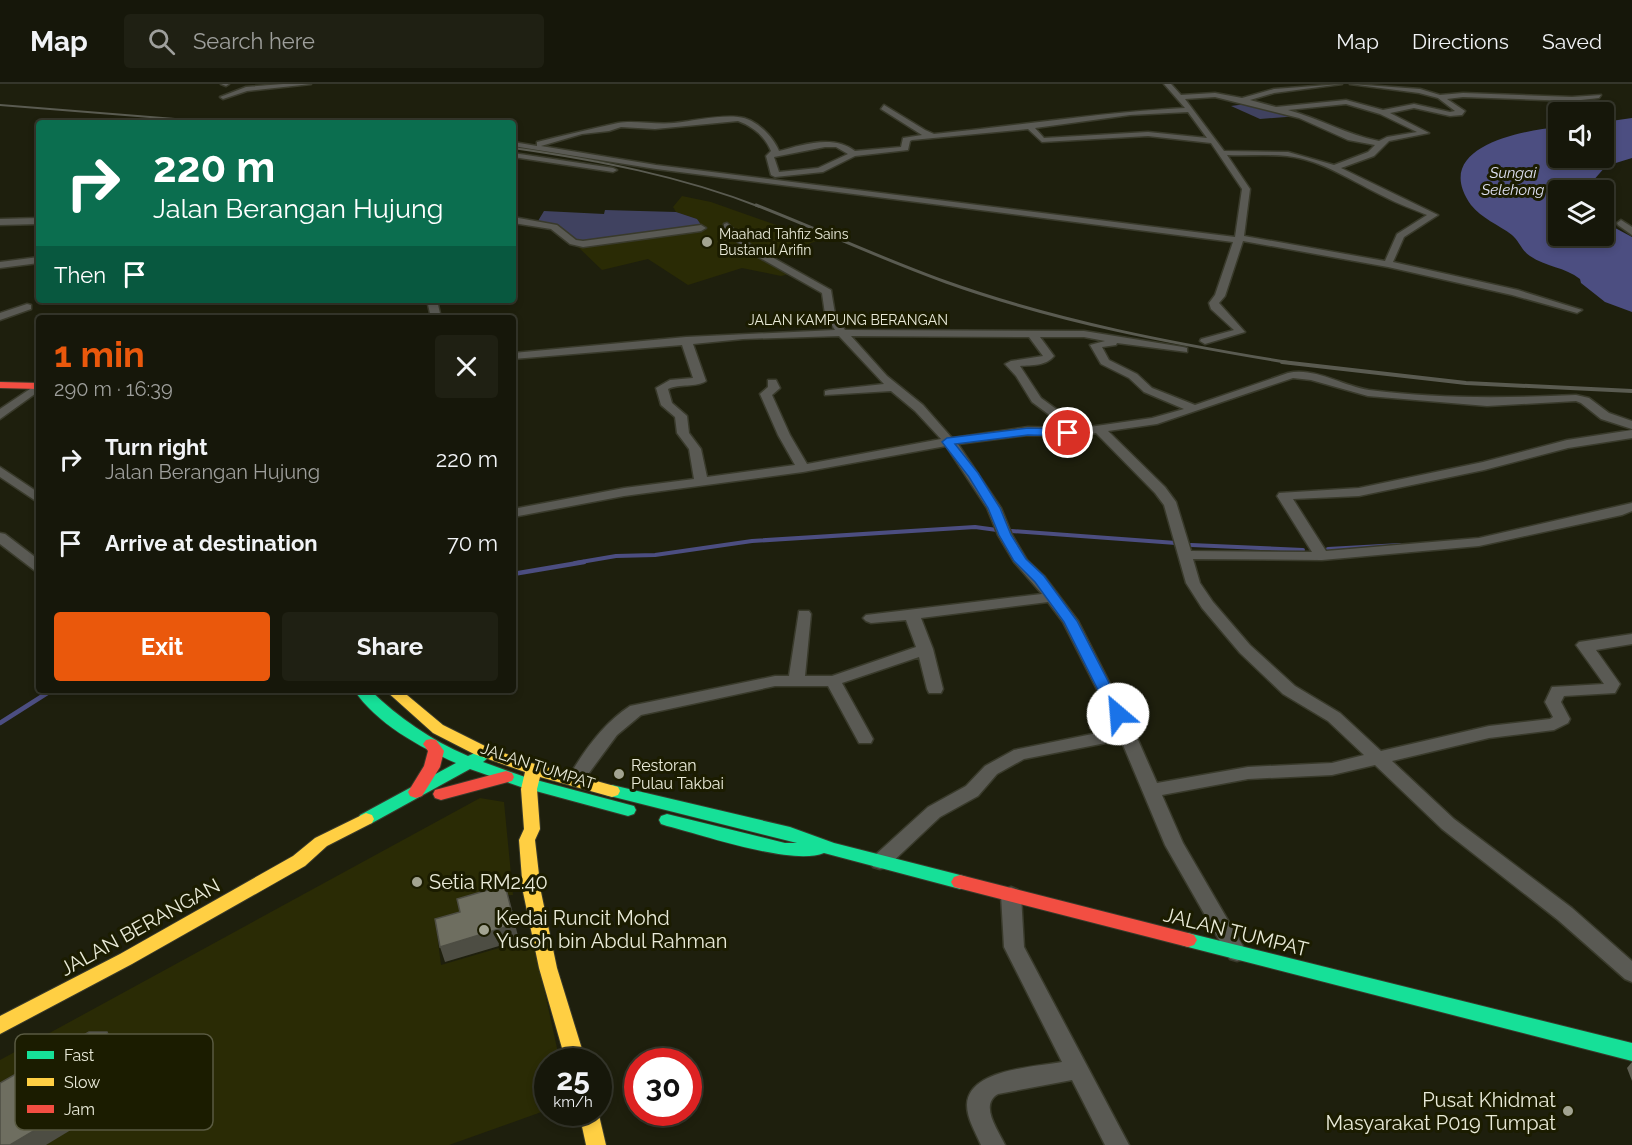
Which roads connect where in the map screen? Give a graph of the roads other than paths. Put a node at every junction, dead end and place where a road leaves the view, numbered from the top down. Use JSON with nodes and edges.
{"nodes":[{"id":1,"x":233,"y":84,"type":"edge"},
{"id":2,"x":264,"y":84,"type":"edge"},
{"id":3,"x":308,"y":84,"type":"edge"},
{"id":4,"x":1167,"y":84,"type":"edge"},
{"id":5,"x":1339,"y":84,"type":"edge"},
{"id":6,"x":1353,"y":84,"type":"edge"},
{"id":7,"x":1454,"y":86,"type":"dead end"},
{"id":8,"x":272,"y":88,"type":"junction"},
{"id":9,"x":1463,"y":95,"type":"junction"},
{"id":10,"x":1599,"y":96,"type":"dead end"},
{"id":11,"x":1180,"y":97,"type":"junction"},
{"id":12,"x":1440,"y":97,"type":"junction"},
{"id":13,"x":1243,"y":100,"type":"junction"},
{"id":14,"x":884,"y":107,"type":"dead end"},
{"id":15,"x":1276,"y":109,"type":"junction"},
{"id":16,"x":1189,"y":110,"type":"junction"},
{"id":17,"x":1383,"y":112,"type":"junction"},
{"id":18,"x":1030,"y":127,"type":"junction"},
{"id":19,"x":934,"y":135,"type":"junction"},
{"id":20,"x":533,"y":137,"type":"dead end"},
{"id":21,"x":1212,"y":141,"type":"junction"},
{"id":22,"x":542,"y":143,"type":"junction"},
{"id":23,"x":1380,"y":144,"type":"junction"},
{"id":24,"x":516,"y":145,"type":"edge"},
{"id":25,"x":529,"y":147,"type":"junction"},
{"id":26,"x":1221,"y":153,"type":"junction"},
{"id":27,"x":853,"y":154,"type":"junction"},
{"id":28,"x":516,"y":155,"type":"edge"},
{"id":29,"x":770,"y":156,"type":"junction"},
{"id":30,"x":1335,"y":168,"type":"junction"},
{"id":31,"x":613,"y":170,"type":"dead end"},
{"id":32,"x":773,"y":177,"type":"junction"},
{"id":33,"x":36,"y":221,"type":"edge"},
{"id":34,"x":516,"y":221,"type":"edge"},
{"id":35,"x":0,"y":222,"type":"edge"},
{"id":36,"x":1621,"y":223,"type":"dead end"},
{"id":37,"x":727,"y":226,"type":"dead end"},
{"id":38,"x":701,"y":228,"type":"dead end"},
{"id":39,"x":1632,"y":232,"type":"edge"},
{"id":40,"x":1238,"y":239,"type":"junction"},
{"id":41,"x":36,"y":260,"type":"edge"},
{"id":42,"x":1388,"y":264,"type":"junction"},
{"id":43,"x":0,"y":266,"type":"edge"},
{"id":44,"x":27,"y":308,"type":"dead end"},
{"id":45,"x":1577,"y":310,"type":"dead end"},
{"id":46,"x":0,"y":317,"type":"edge"},
{"id":47,"x":842,"y":333,"type":"junction"},
{"id":48,"x":1033,"y":335,"type":"junction"},
{"id":49,"x":686,"y":340,"type":"junction"},
{"id":50,"x":1126,"y":341,"type":"junction"},
{"id":51,"x":1205,"y":341,"type":"dead end"},
{"id":52,"x":1183,"y":350,"type":"dead end"},
{"id":53,"x":516,"y":356,"type":"edge"},
{"id":54,"x":772,"y":382,"type":"dead end"},
{"id":55,"x":0,"y":385,"type":"edge"},
{"id":56,"x":36,"y":386,"type":"edge"},
{"id":57,"x":892,"y":387,"type":"junction"},
{"id":58,"x":36,"y":388,"type":"edge"},
{"id":59,"x":829,"y":393,"type":"dead end"},
{"id":60,"x":1195,"y":409,"type":"junction"},
{"id":61,"x":0,"y":415,"type":"edge"},
{"id":62,"x":1632,"y":425,"type":"edge"},
{"id":63,"x":1100,"y":430,"type":"junction"},
{"id":64,"x":1080,"y":432,"type":"junction"},
{"id":65,"x":1632,"y":434,"type":"edge"},
{"id":66,"x":947,"y":442,"type":"junction"},
{"id":67,"x":803,"y":468,"type":"junction"},
{"id":68,"x":0,"y":471,"type":"edge"},
{"id":69,"x":701,"y":482,"type":"junction"},
{"id":70,"x":36,"y":498,"type":"edge"},
{"id":71,"x":1632,"y":507,"type":"edge"},
{"id":72,"x":516,"y":512,"type":"edge"},
{"id":73,"x":0,"y":537,"type":"edge"},
{"id":74,"x":1186,"y":555,"type":"junction"},
{"id":75,"x":1322,"y":555,"type":"junction"},
{"id":76,"x":36,"y":565,"type":"edge"},
{"id":77,"x":1053,"y":597,"type":"junction"},
{"id":78,"x":804,"y":614,"type":"dead end"},
{"id":79,"x":912,"y":615,"type":"junction"},
{"id":80,"x":871,"y":618,"type":"dead end"},
{"id":81,"x":1632,"y":639,"type":"edge"},
{"id":82,"x":925,"y":649,"type":"junction"},
{"id":83,"x":796,"y":679,"type":"junction"},
{"id":84,"x":833,"y":681,"type":"junction"},
{"id":85,"x":935,"y":689,"type":"dead end"},
{"id":86,"x":364,"y":693,"type":"edge"},
{"id":87,"x":396,"y":693,"type":"edge"},
{"id":88,"x":437,"y":728,"type":"junction"},
{"id":89,"x":1127,"y":733,"type":"junction"},
{"id":90,"x":865,"y":739,"type":"dead end"},
{"id":91,"x":430,"y":744,"type":"junction"},
{"id":92,"x":492,"y":755,"type":"junction"},
{"id":93,"x":1378,"y":760,"type":"junction"},
{"id":94,"x":477,"y":765,"type":"junction"},
{"id":95,"x":530,"y":768,"type":"junction"},
{"id":96,"x":580,"y":773,"type":"junction"},
{"id":97,"x":518,"y":780,"type":"junction"},
{"id":98,"x":554,"y":791,"type":"junction"},
{"id":99,"x":1151,"y":791,"type":"junction"},
{"id":100,"x":416,"y":793,"type":"junction"},
{"id":101,"x":441,"y":794,"type":"junction"},
{"id":102,"x":645,"y":810,"type":"junction"},
{"id":103,"x":530,"y":811,"type":"junction"},
{"id":104,"x":527,"y":840,"type":"junction"},
{"id":105,"x":299,"y":861,"type":"junction"},
{"id":106,"x":880,"y":862,"type":"junction"},
{"id":107,"x":1011,"y":895,"type":"junction"},
{"id":108,"x":1238,"y":952,"type":"junction"},
{"id":109,"x":1632,"y":974,"type":"edge"},
{"id":110,"x":0,"y":1026,"type":"edge"},
{"id":111,"x":572,"y":1048,"type":"edge"},
{"id":112,"x":1632,"y":1052,"type":"edge"},
{"id":113,"x":1077,"y":1069,"type":"junction"},
{"id":114,"x":591,"y":1126,"type":"edge"},
{"id":115,"x":596,"y":1145,"type":"edge"},
{"id":116,"x":993,"y":1145,"type":"edge"},
{"id":117,"x":1117,"y":1145,"type":"edge"}],
"edges":[{"from":1,"to":8,"type":"street"},
{"from":2,"to":8,"type":"street"},
{"from":3,"to":8,"type":"street"},
{"from":4,"to":11,"type":"street"},
{"from":5,"to":13,"type":"street"},
{"from":6,"to":12,"type":"street"},
{"from":7,"to":9,"type":"street"},
{"from":9,"to":10,"type":"street"},
{"from":9,"to":12,"type":"street"},
{"from":11,"to":13,"type":"street"},
{"from":11,"to":16,"type":"street"},
{"from":12,"to":17,"type":"street"},
{"from":13,"to":15,"type":"street"},
{"from":14,"to":19,"type":"street"},
{"from":15,"to":17,"type":"street"},
{"from":15,"to":23,"type":"street"},
{"from":16,"to":18,"type":"street"},
{"from":16,"to":21,"type":"street"},
{"from":17,"to":23,"type":"street"},
{"from":18,"to":19,"type":"street"},
{"from":18,"to":21,"type":"street"},
{"from":19,"to":27,"type":"street"},
{"from":20,"to":22,"type":"street"},
{"from":21,"to":26,"type":"street"},
{"from":22,"to":25,"type":"street"},
{"from":22,"to":29,"type":"street"},
{"from":23,"to":30,"type":"street"},
{"from":24,"to":25,"type":"street"},
{"from":25,"to":32,"type":"street"},
{"from":26,"to":30,"type":"street"},
{"from":26,"to":40,"type":"street"},
{"from":27,"to":29,"type":"street"},
{"from":27,"to":32,"type":"street"},
{"from":28,"to":31,"type":"street"},
{"from":29,"to":32,"type":"street"},
{"from":30,"to":42,"type":"street"},
{"from":32,"to":40,"type":"street"},
{"from":33,"to":35,"type":"street"},
{"from":34,"to":38,"type":"street"},
{"from":36,"to":39,"type":"street"},
{"from":37,"to":47,"type":"street"},
{"from":40,"to":42,"type":"street"},
{"from":40,"to":51,"type":"street"},
{"from":41,"to":43,"type":"street"},
{"from":42,"to":45,"type":"street"},
{"from":44,"to":46,"type":"street"},
{"from":47,"to":48,"type":"street","name":"JALAN KAMPUNG BERANGAN"},
{"from":47,"to":49,"type":"street","name":"JALAN KAMPUNG BERANGAN"},
{"from":47,"to":57,"type":"street"},
{"from":48,"to":50,"type":"street","name":"JALAN KAMPUNG BERANGAN"},
{"from":48,"to":64,"type":"street"},
{"from":49,"to":53,"type":"street","name":"JALAN KAMPUNG BERANGAN"},
{"from":49,"to":69,"type":"street"},
{"from":50,"to":52,"type":"street","name":"JALAN KAMPUNG BERANGAN"},
{"from":50,"to":60,"type":"street"},
{"from":54,"to":67,"type":"street"},
{"from":55,"to":56,"type":"main road"},
{"from":57,"to":59,"type":"street"},
{"from":57,"to":66,"type":"street"},
{"from":58,"to":61,"type":"street"},
{"from":60,"to":62,"type":"street"},
{"from":60,"to":63,"type":"street"},
{"from":63,"to":64,"type":"street"},
{"from":63,"to":74,"type":"street"},
{"from":64,"to":66,"type":"street"},
{"from":65,"to":75,"type":"street"},
{"from":66,"to":67,"type":"street"},
{"from":66,"to":77,"type":"street"},
{"from":67,"to":69,"type":"street"},
{"from":68,"to":70,"type":"street"},
{"from":69,"to":72,"type":"street"},
{"from":71,"to":75,"type":"street"},
{"from":73,"to":76,"type":"street"},
{"from":74,"to":75,"type":"street"},
{"from":74,"to":93,"type":"street"},
{"from":77,"to":79,"type":"street"},
{"from":77,"to":89,"type":"street"},
{"from":78,"to":83,"type":"street"},
{"from":79,"to":80,"type":"street"},
{"from":79,"to":82,"type":"street"},
{"from":81,"to":93,"type":"street"},
{"from":82,"to":84,"type":"street"},
{"from":82,"to":85,"type":"street"},
{"from":83,"to":84,"type":"street"},
{"from":83,"to":96,"type":"street"},
{"from":84,"to":90,"type":"street"},
{"from":86,"to":91,"type":"main road","name":"JALAN TUMPAT"},
{"from":87,"to":88,"type":"main road","name":"JALAN TUMPAT"},
{"from":88,"to":92,"type":"main road","name":"JALAN TUMPAT"},
{"from":88,"to":96,"type":"main road"},
{"from":89,"to":99,"type":"street"},
{"from":89,"to":106,"type":"street"},
{"from":91,"to":94,"type":"main road","name":"JALAN TUMPAT"},
{"from":91,"to":100,"type":"main road"},
{"from":92,"to":94,"type":"main road","name":"JALAN BERANGAN"},
{"from":92,"to":95,"type":"main road","name":"JALAN TUMPAT"},
{"from":93,"to":99,"type":"street"},
{"from":93,"to":109,"type":"street"},
{"from":94,"to":97,"type":"main road","name":"JALAN TUMPAT"},
{"from":94,"to":100,"type":"main road","name":"JALAN BERANGAN"},
{"from":94,"to":101,"type":"main road","name":"JALAN BERANGAN"},
{"from":95,"to":97,"type":"main road"},
{"from":95,"to":102,"type":"main road","name":"JALAN TUMPAT"},
{"from":96,"to":102,"type":"main road"},
{"from":97,"to":98,"type":"main road","name":"JALAN TUMPAT"},
{"from":97,"to":101,"type":"main road"},
{"from":97,"to":103,"type":"main road"},
{"from":97,"to":104,"type":"main road"},
{"from":98,"to":102,"type":"main road","name":"JALAN TUMPAT"},
{"from":98,"to":103,"type":"main road"},
{"from":99,"to":108,"type":"street"},
{"from":100,"to":105,"type":"main road","name":"JALAN BERANGAN"},
{"from":101,"to":105,"type":"main road","name":"JALAN BERANGAN"},
{"from":102,"to":106,"type":"main road","name":"JALAN TUMPAT"},
{"from":103,"to":104,"type":"main road"},
{"from":104,"to":111,"type":"main road"},
{"from":105,"to":110,"type":"main road","name":"JALAN BERANGAN"},
{"from":106,"to":107,"type":"main road","name":"JALAN TUMPAT"},
{"from":107,"to":108,"type":"main road","name":"JALAN TUMPAT"},
{"from":107,"to":113,"type":"street"},
{"from":108,"to":112,"type":"main road","name":"JALAN TUMPAT"},
{"from":113,"to":116,"type":"street"},
{"from":113,"to":117,"type":"street"},
{"from":114,"to":115,"type":"main road"}]}
